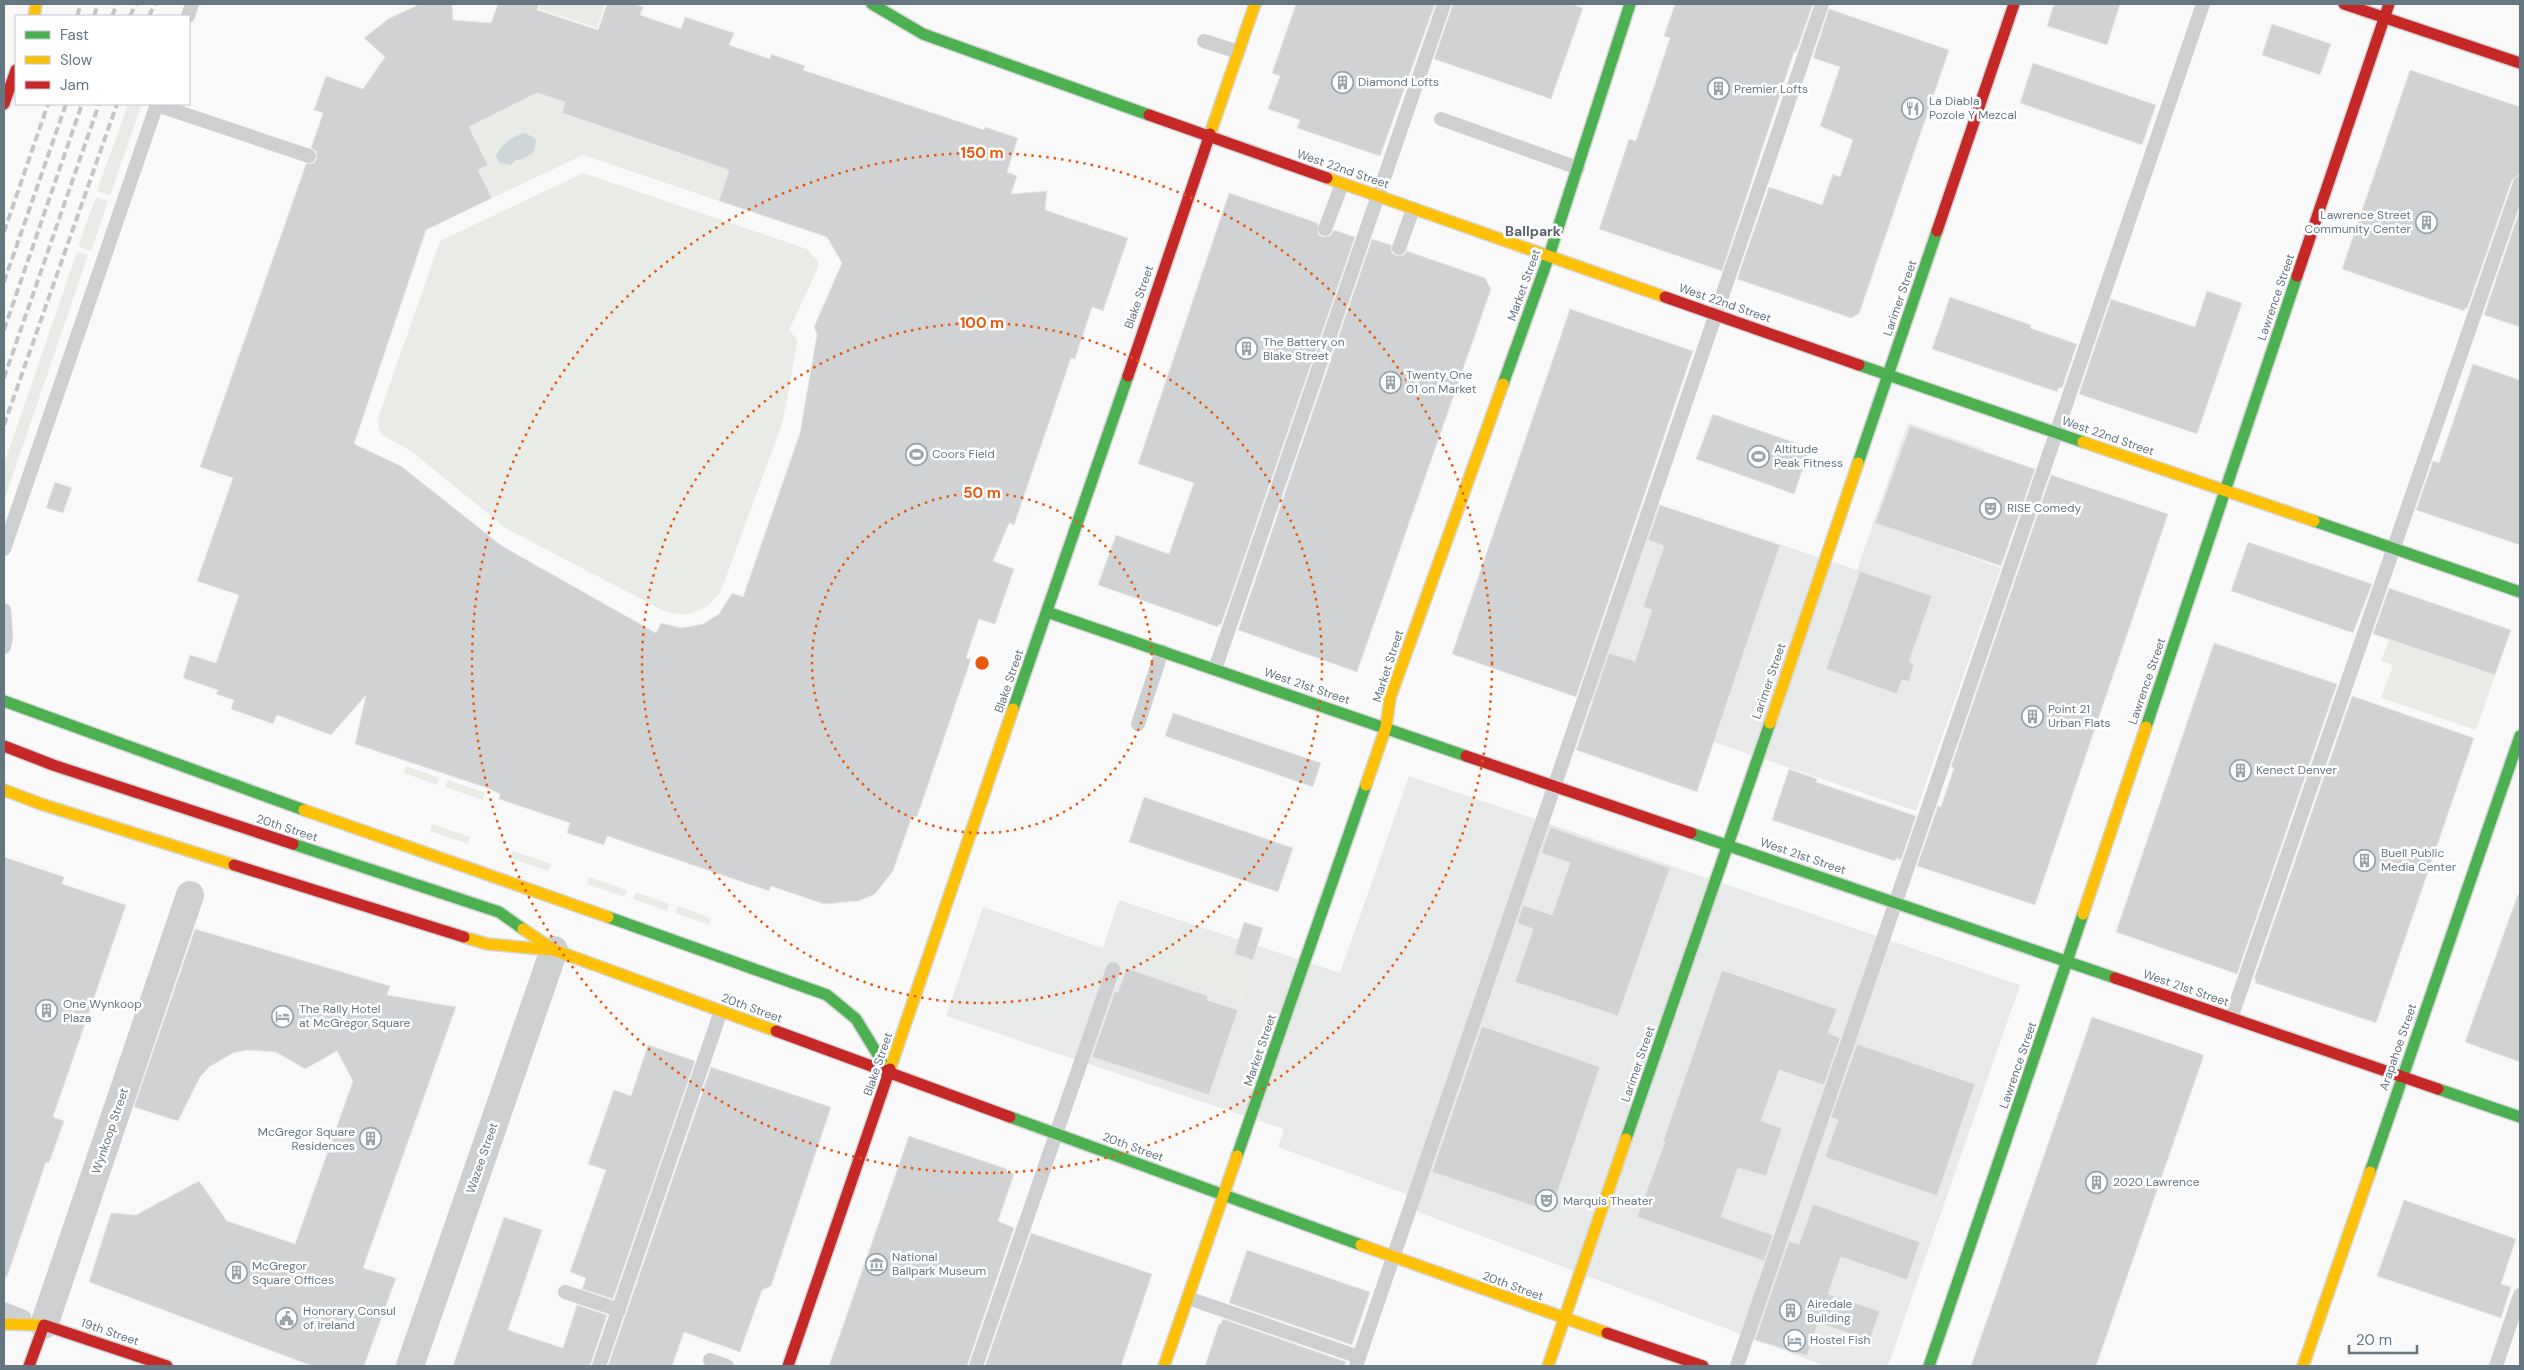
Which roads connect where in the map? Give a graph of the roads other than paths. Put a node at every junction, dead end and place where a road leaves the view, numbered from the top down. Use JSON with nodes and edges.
{"nodes":[{"id":1,"x":1237,"y":4,"type":"edge"},
{"id":2,"x":1444,"y":4,"type":"edge"},
{"id":3,"x":1630,"y":4,"type":"edge"},
{"id":4,"x":1822,"y":4,"type":"edge"},
{"id":5,"x":2014,"y":4,"type":"edge"},
{"id":6,"x":2203,"y":4,"type":"edge"},
{"id":7,"x":2344,"y":4,"type":"edge"},
{"id":8,"x":2389,"y":4,"type":"edge"},
{"id":9,"x":879,"y":6,"type":"edge"},
{"id":10,"x":1254,"y":6,"type":"edge"},
{"id":11,"x":2384,"y":17,"type":"junction"},
{"id":12,"x":1204,"y":41,"type":"dead end"},
{"id":13,"x":1238,"y":52,"type":"junction"},
{"id":14,"x":2520,"y":63,"type":"edge"},
{"id":15,"x":15,"y":73,"type":"edge"},
{"id":16,"x":4,"y":104,"type":"edge"},
{"id":17,"x":157,"y":105,"type":"edge"},
{"id":18,"x":160,"y":105,"type":"edge"},
{"id":19,"x":1441,"y":119,"type":"dead end"},
{"id":20,"x":1209,"y":137,"type":"junction"},
{"id":21,"x":308,"y":156,"type":"dead end"},
{"id":22,"x":1578,"y":168,"type":"junction"},
{"id":23,"x":2520,"y":183,"type":"edge"},
{"id":24,"x":1342,"y":184,"type":"junction"},
{"id":25,"x":1378,"y":196,"type":"junction"},
{"id":26,"x":1413,"y":209,"type":"junction"},
{"id":27,"x":1325,"y":229,"type":"dead end"},
{"id":28,"x":1399,"y":248,"type":"dead end"},
{"id":29,"x":1549,"y":256,"type":"junction"},
{"id":30,"x":1716,"y":315,"type":"junction"},
{"id":31,"x":1888,"y":375,"type":"junction"},
{"id":32,"x":2056,"y":433,"type":"junction"},
{"id":33,"x":2225,"y":491,"type":"junction"},
{"id":34,"x":4,"y":549,"type":"edge"},
{"id":35,"x":2394,"y":549,"type":"junction"},
{"id":36,"x":2520,"y":592,"type":"edge"},
{"id":37,"x":4,"y":610,"type":"edge"},
{"id":38,"x":1047,"y":612,"type":"junction"},
{"id":39,"x":4,"y":647,"type":"edge"},
{"id":40,"x":1162,"y":651,"type":"junction"},
{"id":41,"x":1215,"y":669,"type":"junction"},
{"id":42,"x":4,"y":701,"type":"edge"},
{"id":43,"x":1138,"y":724,"type":"dead end"},
{"id":44,"x":1386,"y":728,"type":"junction"},
{"id":45,"x":2520,"y":736,"type":"edge"},
{"id":46,"x":4,"y":746,"type":"edge"},
{"id":47,"x":1555,"y":785,"type":"junction"},
{"id":48,"x":4,"y":790,"type":"edge"},
{"id":49,"x":1728,"y":845,"type":"junction"},
{"id":50,"x":190,"y":895,"type":"dead end"},
{"id":51,"x":1895,"y":902,"type":"junction"},
{"id":52,"x":554,"y":950,"type":"junction"},
{"id":53,"x":2067,"y":962,"type":"junction"},
{"id":54,"x":1113,"y":969,"type":"dead end"},
{"id":55,"x":721,"y":1011,"type":"junction"},
{"id":56,"x":2231,"y":1018,"type":"junction"},
{"id":57,"x":889,"y":1073,"type":"junction"},
{"id":58,"x":2403,"y":1076,"type":"junction"},
{"id":59,"x":2520,"y":1117,"type":"edge"},
{"id":60,"x":1056,"y":1134,"type":"junction"},
{"id":61,"x":1224,"y":1195,"type":"junction"},
{"id":62,"x":1393,"y":1257,"type":"junction"},
{"id":63,"x":565,"y":1292,"type":"dead end"},
{"id":64,"x":2520,"y":1295,"type":"edge"},
{"id":65,"x":1188,"y":1298,"type":"junction"},
{"id":66,"x":4,"y":1309,"type":"edge"},
{"id":67,"x":619,"y":1310,"type":"junction"},
{"id":68,"x":1564,"y":1320,"type":"junction"},
{"id":69,"x":4,"y":1324,"type":"edge"},
{"id":70,"x":44,"y":1325,"type":"junction"},
{"id":71,"x":710,"y":1360,"type":"dead end"},
{"id":72,"x":1358,"y":1362,"type":"edge"},
{"id":73,"x":29,"y":1366,"type":"edge"},
{"id":74,"x":167,"y":1366,"type":"edge"},
{"id":75,"x":410,"y":1366,"type":"edge"},
{"id":76,"x":599,"y":1366,"type":"edge"},
{"id":77,"x":727,"y":1366,"type":"edge"},
{"id":78,"x":788,"y":1366,"type":"edge"},
{"id":79,"x":976,"y":1366,"type":"edge"},
{"id":80,"x":1164,"y":1366,"type":"edge"},
{"id":81,"x":1548,"y":1366,"type":"edge"},
{"id":82,"x":1703,"y":1366,"type":"edge"},
{"id":83,"x":1737,"y":1366,"type":"edge"},
{"id":84,"x":1929,"y":1366,"type":"edge"},
{"id":85,"x":2302,"y":1366,"type":"edge"},
{"id":86,"x":2496,"y":1366,"type":"edge"}],
"edges":[{"from":1,"to":10,"type":"lane"},
{"from":2,"to":25,"type":"lane"},
{"from":3,"to":22,"type":"main road","name":"Market Street"},
{"from":4,"to":30,"type":"lane"},
{"from":5,"to":31,"type":"main road","name":"Larimer Street"},
{"from":6,"to":32,"type":"lane"},
{"from":7,"to":11,"type":"main road"},
{"from":8,"to":11,"type":"main road","name":"Lawrence Street"},
{"from":9,"to":20,"type":"main road","name":"West 22nd Street"},
{"from":10,"to":13,"type":"main road","name":"Blake Street"},
{"from":11,"to":14,"type":"main road"},
{"from":11,"to":33,"type":"main road","name":"Lawrence Street"},
{"from":12,"to":13,"type":"lane"},
{"from":13,"to":20,"type":"main road","name":"Blake Street"},
{"from":15,"to":16,"type":"main road"},
{"from":17,"to":34,"type":"lane"},
{"from":18,"to":21,"type":"lane"},
{"from":19,"to":22,"type":"lane"},
{"from":20,"to":24,"type":"main road","name":"West 22nd Street"},
{"from":20,"to":38,"type":"main road","name":"Blake Street"},
{"from":22,"to":29,"type":"main road","name":"Market Street"},
{"from":23,"to":35,"type":"lane"},
{"from":24,"to":25,"type":"main road","name":"West 22nd Street"},
{"from":24,"to":27,"type":"lane"},
{"from":25,"to":26,"type":"main road","name":"West 22nd Street"},
{"from":25,"to":41,"type":"lane"},
{"from":26,"to":28,"type":"lane"},
{"from":26,"to":29,"type":"main road","name":"West 22nd Street"},
{"from":29,"to":30,"type":"main road","name":"West 22nd Street"},
{"from":29,"to":44,"type":"main road","name":"Market Street"},
{"from":30,"to":31,"type":"main road","name":"West 22nd Street"},
{"from":30,"to":47,"type":"lane"},
{"from":31,"to":32,"type":"main road","name":"West 22nd Street"},
{"from":31,"to":49,"type":"main road","name":"Larimer Street"},
{"from":32,"to":33,"type":"main road","name":"West 22nd Street"},
{"from":32,"to":51,"type":"lane"},
{"from":33,"to":35,"type":"main road","name":"West 22nd Street"},
{"from":33,"to":53,"type":"main road","name":"Lawrence Street"},
{"from":35,"to":36,"type":"main road","name":"West 22nd Street"},
{"from":35,"to":56,"type":"lane"},
{"from":37,"to":39,"type":"lane"},
{"from":38,"to":40,"type":"main road","name":"West 21st Street"},
{"from":38,"to":57,"type":"main road","name":"Blake Street"},
{"from":40,"to":41,"type":"main road","name":"West 21st Street"},
{"from":40,"to":43,"type":"lane"},
{"from":41,"to":44,"type":"main road","name":"West 21st Street"},
{"from":42,"to":57,"type":"main road"},
{"from":44,"to":47,"type":"main road","name":"West 21st Street"},
{"from":44,"to":61,"type":"main road","name":"Market Street"},
{"from":45,"to":58,"type":"main road","name":"Arapahoe Street"},
{"from":46,"to":52,"type":"main road","name":"20th Street"},
{"from":47,"to":49,"type":"main road","name":"West 21st Street"},
{"from":47,"to":62,"type":"lane"},
{"from":48,"to":52,"type":"main road","name":"20th Street"},
{"from":49,"to":51,"type":"main road","name":"West 21st Street"},
{"from":49,"to":68,"type":"main road","name":"Larimer Street"},
{"from":50,"to":70,"type":"street","name":"Wynkoop Street"},
{"from":51,"to":53,"type":"main road","name":"West 21st Street"},
{"from":51,"to":83,"type":"lane"},
{"from":52,"to":55,"type":"main road","name":"20th Street"},
{"from":52,"to":75,"type":"street","name":"Wazee Street"},
{"from":53,"to":56,"type":"main road","name":"West 21st Street"},
{"from":53,"to":84,"type":"main road","name":"Lawrence Street"},
{"from":54,"to":60,"type":"lane"},
{"from":55,"to":57,"type":"main road","name":"20th Street"},
{"from":55,"to":67,"type":"lane"},
{"from":56,"to":58,"type":"main road","name":"West 21st Street"},
{"from":57,"to":60,"type":"main road","name":"20th Street"},
{"from":57,"to":78,"type":"main road","name":"Blake Street"},
{"from":58,"to":59,"type":"main road","name":"West 21st Street"},
{"from":58,"to":85,"type":"main road","name":"Arapahoe Street"},
{"from":60,"to":61,"type":"main road","name":"20th Street"},
{"from":60,"to":79,"type":"lane"},
{"from":61,"to":62,"type":"main road","name":"20th Street"},
{"from":61,"to":65,"type":"main road","name":"Market Street"},
{"from":62,"to":68,"type":"main road","name":"20th Street"},
{"from":62,"to":72,"type":"lane"},
{"from":63,"to":67,"type":"lane"},
{"from":64,"to":86,"type":"lane"},
{"from":65,"to":72,"type":"lane"},
{"from":65,"to":80,"type":"main road","name":"Market Street"},
{"from":66,"to":70,"type":"lane"},
{"from":67,"to":76,"type":"lane"},
{"from":68,"to":81,"type":"main road","name":"Larimer Street"},
{"from":68,"to":82,"type":"main road","name":"20th Street"},
{"from":69,"to":70,"type":"main road","name":"19th Street"},
{"from":70,"to":73,"type":"main road","name":"Wynkoop Street"},
{"from":70,"to":74,"type":"main road","name":"19th Street"},
{"from":71,"to":77,"type":"lane"}]}
